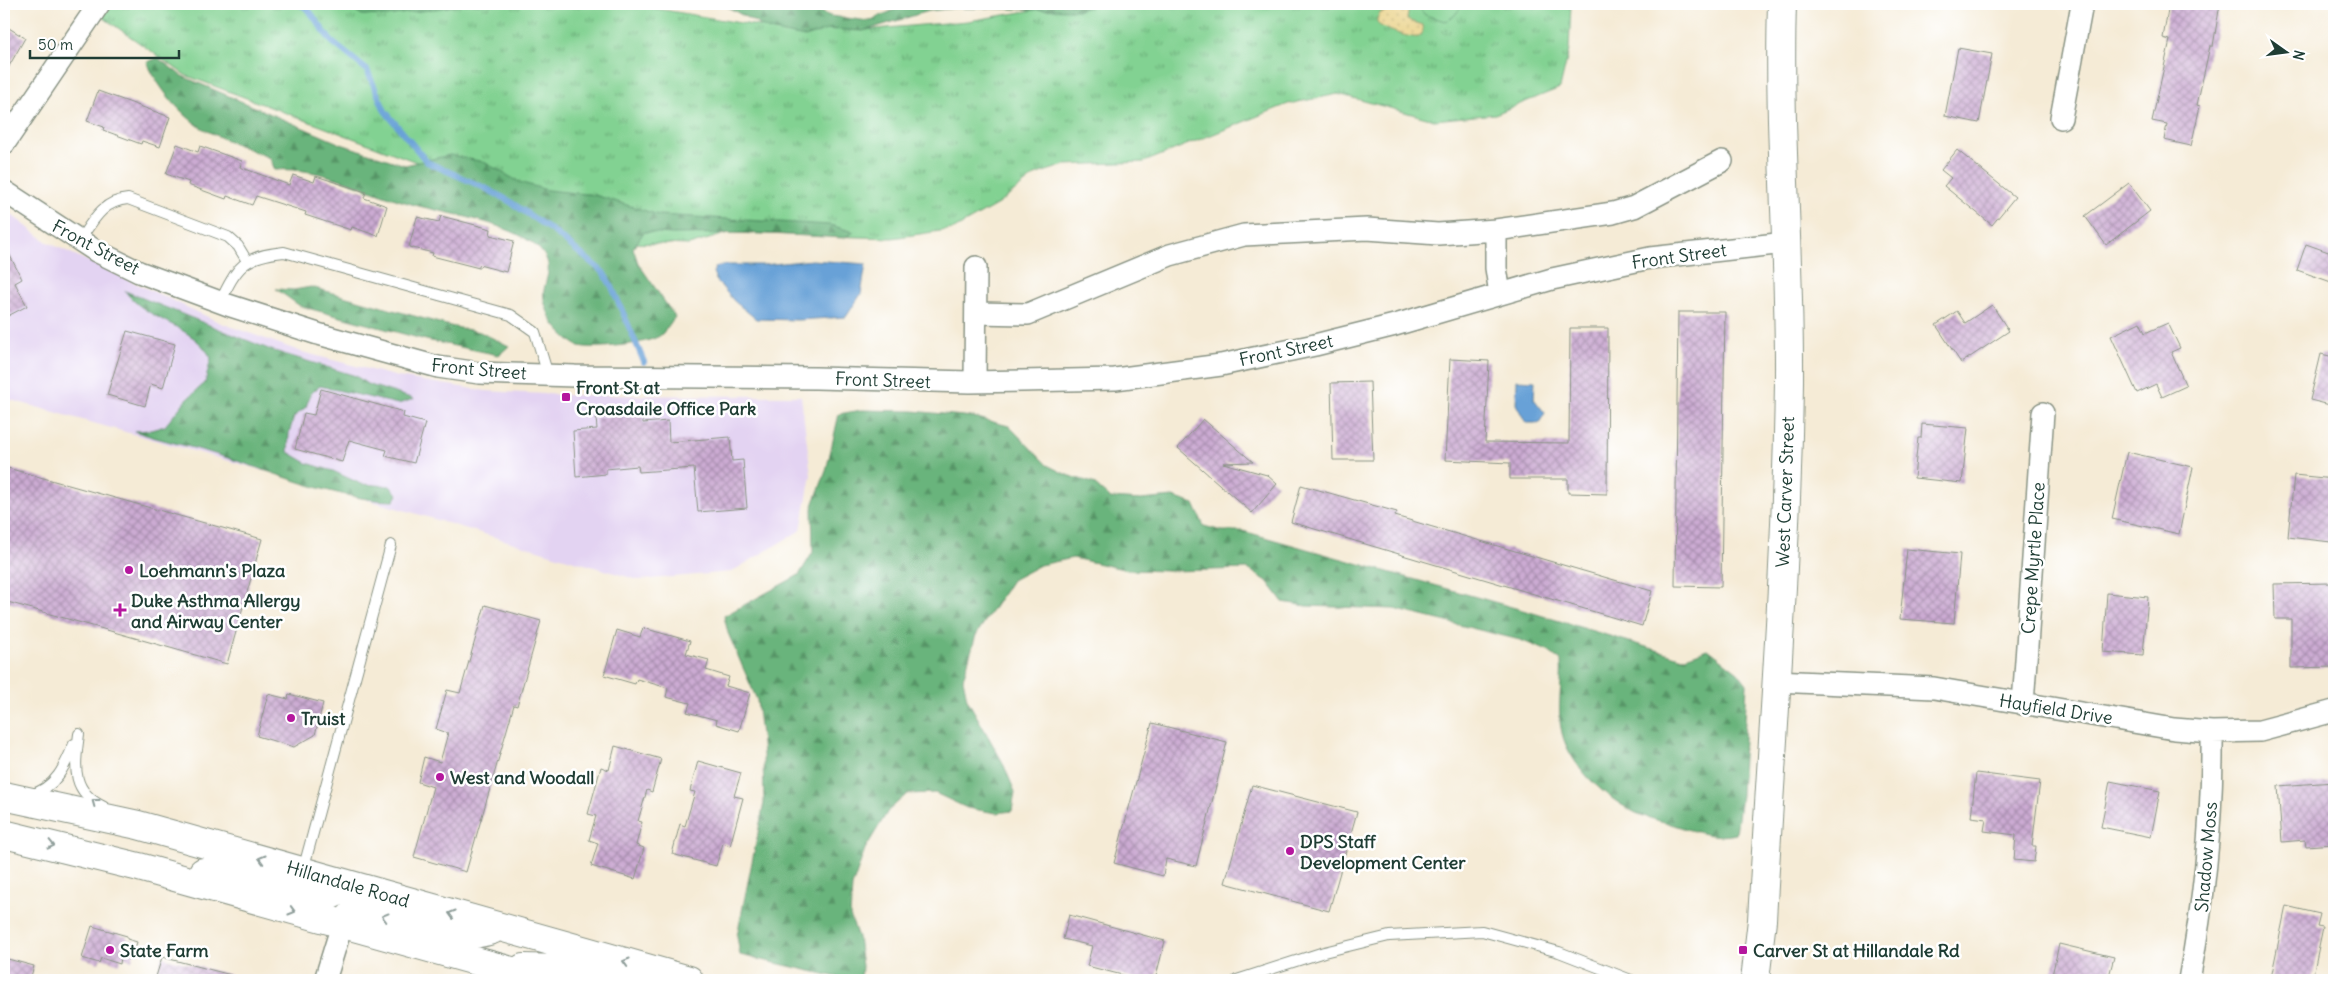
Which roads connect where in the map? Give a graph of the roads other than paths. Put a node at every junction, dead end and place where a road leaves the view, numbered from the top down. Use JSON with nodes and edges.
{"nodes":[{"id":1,"x":99,"y":4,"type":"edge"},
{"id":2,"x":1782,"y":4,"type":"edge"},
{"id":3,"x":2082,"y":4,"type":"edge"},
{"id":4,"x":2062,"y":118,"type":"dead end"},
{"id":5,"x":4,"y":144,"type":"edge"},
{"id":6,"x":1722,"y":161,"type":"dead end"},
{"id":7,"x":4,"y":191,"type":"edge"},
{"id":8,"x":1496,"y":230,"type":"junction"},
{"id":9,"x":79,"y":240,"type":"junction"},
{"id":10,"x":1786,"y":243,"type":"junction"},
{"id":11,"x":247,"y":261,"type":"junction"},
{"id":12,"x":976,"y":267,"type":"dead end"},
{"id":13,"x":1500,"y":294,"type":"junction"},
{"id":14,"x":220,"y":302,"type":"junction"},
{"id":15,"x":977,"y":313,"type":"junction"},
{"id":16,"x":548,"y":375,"type":"junction"},
{"id":17,"x":975,"y":382,"type":"junction"},
{"id":18,"x":2043,"y":413,"type":"dead end"},
{"id":19,"x":391,"y":546,"type":"dead end"},
{"id":20,"x":1775,"y":681,"type":"junction"},
{"id":21,"x":2023,"y":704,"type":"junction"},
{"id":22,"x":2334,"y":711,"type":"edge"},
{"id":23,"x":2212,"y":732,"type":"junction"},
{"id":24,"x":10,"y":797,"type":"edge"},
{"id":25,"x":138,"y":824,"type":"junction"},
{"id":26,"x":4,"y":834,"type":"edge"},
{"id":27,"x":139,"y":867,"type":"junction"},
{"id":28,"x":303,"y":871,"type":"junction"},
{"id":29,"x":352,"y":886,"type":"junction"},
{"id":30,"x":342,"y":925,"type":"junction"},
{"id":31,"x":500,"y":927,"type":"junction"},
{"id":32,"x":496,"y":967,"type":"junction"},
{"id":33,"x":325,"y":980,"type":"edge"},
{"id":34,"x":544,"y":980,"type":"edge"},
{"id":35,"x":614,"y":980,"type":"edge"},
{"id":36,"x":689,"y":980,"type":"edge"},
{"id":37,"x":1237,"y":980,"type":"edge"},
{"id":38,"x":1631,"y":980,"type":"edge"},
{"id":39,"x":1755,"y":980,"type":"edge"},
{"id":40,"x":2190,"y":980,"type":"edge"}],
"edges":[{"from":1,"to":5,"type":"street"},
{"from":2,"to":10,"type":"street","name":"West Carver Street"},
{"from":3,"to":4,"type":"street"},
{"from":6,"to":8,"type":"street"},
{"from":7,"to":9,"type":"street","name":"Front Street"},
{"from":8,"to":13,"type":"street"},
{"from":8,"to":15,"type":"street"},
{"from":9,"to":11,"type":"lane"},
{"from":9,"to":14,"type":"street","name":"Front Street"},
{"from":10,"to":13,"type":"street","name":"Front Street"},
{"from":10,"to":20,"type":"street","name":"West Carver Street"},
{"from":11,"to":14,"type":"lane"},
{"from":11,"to":16,"type":"lane"},
{"from":12,"to":15,"type":"street"},
{"from":13,"to":17,"type":"street","name":"Front Street"},
{"from":14,"to":16,"type":"street","name":"Front Street"},
{"from":15,"to":17,"type":"street"},
{"from":16,"to":17,"type":"street","name":"Front Street"},
{"from":18,"to":21,"type":"street","name":"Crepe Myrtle Place"},
{"from":19,"to":28,"type":"lane"},
{"from":20,"to":21,"type":"street","name":"Hayfield Drive"},
{"from":20,"to":39,"type":"street","name":"West Carver Street"},
{"from":21,"to":23,"type":"street","name":"Hayfield Drive"},
{"from":22,"to":23,"type":"street","name":"Hayfield Drive"},
{"from":23,"to":40,"type":"street","name":"Shadow Moss"},
{"from":24,"to":25,"type":"street","name":"Hillandale Road"},
{"from":25,"to":24,"type":"lane","one_way":true},
{"from":28,"to":25,"type":"street","name":"Hillandale Road","one_way":true},
{"from":26,"to":27,"type":"street","one_way":true},
{"from":27,"to":29,"type":"street"},
{"from":27,"to":30,"type":"street","one_way":true},
{"from":28,"to":29,"type":"street","name":"Hillandale Road"},
{"from":31,"to":29,"type":"street","name":"Hillandale Road","one_way":true},
{"from":31,"to":30,"type":"street","one_way":true},
{"from":30,"to":32,"type":"street"},
{"from":30,"to":33,"type":"street"},
{"from":36,"to":31,"type":"street","name":"Hillandale Road","one_way":true},
{"from":32,"to":34,"type":"street"},
{"from":32,"to":35,"type":"street"},
{"from":37,"to":38,"type":"lane"}]}
